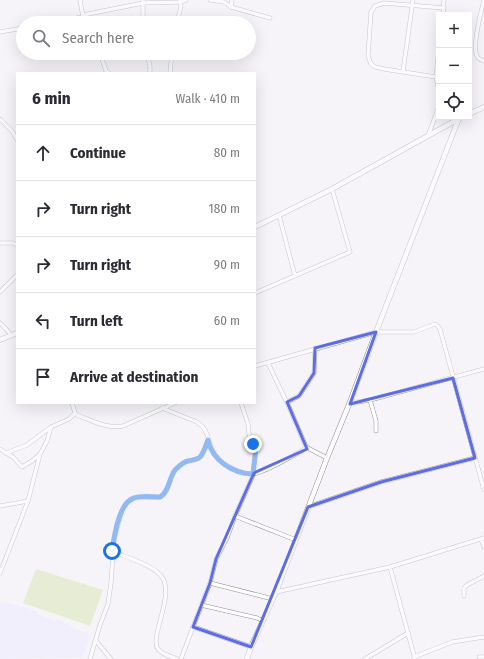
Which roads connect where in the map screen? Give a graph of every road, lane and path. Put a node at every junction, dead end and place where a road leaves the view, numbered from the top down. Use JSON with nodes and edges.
{"nodes":[{"id":1,"x":80,"y":0,"type":"edge"},
{"id":2,"x":186,"y":0,"type":"edge"},
{"id":3,"x":210,"y":0,"type":"edge"},
{"id":4,"x":232,"y":0,"type":"edge"},
{"id":5,"x":413,"y":0,"type":"edge"},
{"id":6,"x":444,"y":0,"type":"edge"},
{"id":7,"x":484,"y":0,"type":"edge"},
{"id":8,"x":180,"y":1,"type":"edge"},
{"id":9,"x":143,"y":2,"type":"edge"},
{"id":10,"x":413,"y":5,"type":"junction"},
{"id":11,"x":231,"y":7,"type":"junction"},
{"id":12,"x":444,"y":8,"type":"junction"},
{"id":13,"x":443,"y":12,"type":"edge"},
{"id":14,"x":83,"y":16,"type":"joint"},
{"id":15,"x":143,"y":16,"type":"edge"},
{"id":16,"x":178,"y":16,"type":"edge"},
{"id":17,"x":270,"y":18,"type":"dead end"},
{"id":18,"x":16,"y":29,"type":"edge"},
{"id":19,"x":0,"y":32,"type":"edge"},
{"id":20,"x":102,"y":60,"type":"edge"},
{"id":21,"x":148,"y":60,"type":"edge"},
{"id":22,"x":171,"y":60,"type":"edge"},
{"id":23,"x":484,"y":61,"type":"edge"},
{"id":24,"x":403,"y":71,"type":"junction"},
{"id":25,"x":108,"y":72,"type":"edge"},
{"id":26,"x":150,"y":72,"type":"edge"},
{"id":27,"x":170,"y":72,"type":"edge"},
{"id":28,"x":436,"y":77,"type":"edge"},
{"id":29,"x":484,"y":106,"type":"edge"},
{"id":30,"x":472,"y":112,"type":"edge"},
{"id":31,"x":436,"y":114,"type":"edge"},
{"id":32,"x":0,"y":119,"type":"edge"},
{"id":33,"x":451,"y":120,"type":"edge"},
{"id":34,"x":459,"y":120,"type":"edge"},
{"id":35,"x":428,"y":136,"type":"junction"},
{"id":36,"x":16,"y":138,"type":"edge"},
{"id":37,"x":332,"y":189,"type":"junction"},
{"id":38,"x":279,"y":215,"type":"junction"},
{"id":39,"x":256,"y":226,"type":"edge"},
{"id":40,"x":0,"y":243,"type":"edge"},
{"id":41,"x":16,"y":244,"type":"edge"},
{"id":42,"x":16,"y":276,"type":"edge"},
{"id":43,"x":295,"y":276,"type":"junction"},
{"id":44,"x":0,"y":292,"type":"edge"},
{"id":45,"x":256,"y":293,"type":"edge"},
{"id":46,"x":0,"y":323,"type":"edge"},
{"id":47,"x":376,"y":332,"type":"junction"},
{"id":48,"x":16,"y":333,"type":"edge"},
{"id":49,"x":11,"y":335,"type":"junction"},
{"id":50,"x":0,"y":340,"type":"edge"},
{"id":51,"x":315,"y":348,"type":"junction"},
{"id":52,"x":268,"y":363,"type":"junction"},
{"id":53,"x":256,"y":366,"type":"edge"},
{"id":54,"x":484,"y":369,"type":"edge"},
{"id":55,"x":453,"y":378,"type":"junction"},
{"id":56,"x":370,"y":400,"type":"junction"},
{"id":57,"x":287,"y":402,"type":"junction"},
{"id":58,"x":350,"y":402,"type":"junction"},
{"id":59,"x":72,"y":404,"type":"edge"},
{"id":60,"x":172,"y":404,"type":"edge"},
{"id":61,"x":241,"y":404,"type":"edge"},
{"id":62,"x":162,"y":408,"type":"junction"},
{"id":63,"x":75,"y":413,"type":"junction"},
{"id":64,"x":51,"y":427,"type":"junction"},
{"id":65,"x":376,"y":431,"type":"dead end"},
{"id":66,"x":208,"y":440,"type":"junction"},
{"id":67,"x":306,"y":447,"type":"junction"},
{"id":68,"x":0,"y":449,"type":"edge"},
{"id":69,"x":6,"y":453,"type":"junction"},
{"id":70,"x":40,"y":454,"type":"junction"},
{"id":71,"x":327,"y":458,"type":"junction"},
{"id":72,"x":475,"y":458,"type":"junction"},
{"id":73,"x":253,"y":473,"type":"junction"},
{"id":74,"x":484,"y":490,"type":"edge"},
{"id":75,"x":28,"y":501,"type":"junction"},
{"id":76,"x":0,"y":506,"type":"edge"},
{"id":77,"x":308,"y":507,"type":"junction"},
{"id":78,"x":235,"y":516,"type":"junction"},
{"id":79,"x":483,"y":538,"type":"edge"},
{"id":80,"x":296,"y":540,"type":"junction"},
{"id":81,"x":484,"y":547,"type":"edge"},
{"id":82,"x":112,"y":551,"type":"junction"},
{"id":83,"x":390,"y":567,"type":"junction"},
{"id":84,"x":0,"y":573,"type":"edge"},
{"id":85,"x":484,"y":576,"type":"edge"},
{"id":86,"x":210,"y":583,"type":"junction"},
{"id":87,"x":276,"y":592,"type":"junction"},
{"id":88,"x":464,"y":596,"type":"dead end"},
{"id":89,"x":273,"y":599,"type":"junction"},
{"id":90,"x":202,"y":606,"type":"junction"},
{"id":91,"x":263,"y":621,"type":"junction"},
{"id":92,"x":193,"y":627,"type":"junction"},
{"id":93,"x":408,"y":633,"type":"junction"},
{"id":94,"x":484,"y":638,"type":"edge"},
{"id":95,"x":96,"y":641,"type":"junction"},
{"id":96,"x":251,"y":647,"type":"junction"},
{"id":97,"x":479,"y":657,"type":"dead end"},
{"id":98,"x":484,"y":657,"type":"edge"},
{"id":99,"x":415,"y":658,"type":"edge"},
{"id":100,"x":90,"y":659,"type":"edge"},
{"id":101,"x":111,"y":659,"type":"edge"},
{"id":102,"x":177,"y":659,"type":"edge"},
{"id":103,"x":181,"y":659,"type":"edge"},
{"id":104,"x":247,"y":659,"type":"edge"},
{"id":105,"x":365,"y":659,"type":"edge"}],
"edges":[{"from":1,"to":14,"type":"street"},
{"from":2,"to":8,"type":"street"},
{"from":3,"to":11,"type":"street"},
{"from":4,"to":11,"type":"street"},
{"from":5,"to":10,"type":"street"},
{"from":6,"to":12,"type":"street"},
{"from":7,"to":23,"type":"street"},
{"from":8,"to":9,"type":"street"},
{"from":8,"to":16,"type":"street"},
{"from":9,"to":14,"type":"street"},
{"from":9,"to":15,"type":"street"},
{"from":10,"to":12,"type":"street"},
{"from":10,"to":24,"type":"street"},
{"from":10,"to":24,"type":"street"},
{"from":11,"to":17,"type":"street"},
{"from":12,"to":13,"type":"street"},
{"from":18,"to":19,"type":"street"},
{"from":20,"to":25,"type":"street"},
{"from":21,"to":26,"type":"street"},
{"from":22,"to":27,"type":"street"},
{"from":24,"to":28,"type":"street"},
{"from":29,"to":30,"type":"street"},
{"from":31,"to":35,"type":"street"},
{"from":32,"to":36,"type":"street"},
{"from":33,"to":35,"type":"street"},
{"from":34,"to":47,"type":"street"},
{"from":35,"to":37,"type":"street"},
{"from":37,"to":38,"type":"street"},
{"from":37,"to":43,"type":"street"},
{"from":38,"to":39,"type":"street"},
{"from":38,"to":43,"type":"street"},
{"from":40,"to":41,"type":"street"},
{"from":42,"to":44,"type":"street"},
{"from":43,"to":45,"type":"street"},
{"from":46,"to":49,"type":"street"},
{"from":47,"to":51,"type":"street"},
{"from":47,"to":55,"type":"street"},
{"from":47,"to":58,"type":"street"},
{"from":48,"to":49,"type":"street"},
{"from":49,"to":50,"type":"street"},
{"from":51,"to":52,"type":"street"},
{"from":51,"to":57,"type":"street"},
{"from":52,"to":53,"type":"street"},
{"from":52,"to":57,"type":"street"},
{"from":54,"to":55,"type":"street"},
{"from":55,"to":56,"type":"street"},
{"from":55,"to":72,"type":"street"},
{"from":56,"to":58,"type":"street"},
{"from":56,"to":65,"type":"street"},
{"from":57,"to":67,"type":"street"},
{"from":58,"to":71,"type":"street"},
{"from":59,"to":63,"type":"street"},
{"from":60,"to":62,"type":"street"},
{"from":61,"to":73,"type":"street"},
{"from":62,"to":63,"type":"street"},
{"from":62,"to":66,"type":"street"},
{"from":63,"to":64,"type":"street"},
{"from":64,"to":69,"type":"street"},
{"from":64,"to":70,"type":"street"},
{"from":66,"to":73,"type":"street"},
{"from":66,"to":82,"type":"street"},
{"from":67,"to":71,"type":"street"},
{"from":67,"to":73,"type":"street"},
{"from":68,"to":69,"type":"street"},
{"from":69,"to":70,"type":"street"},
{"from":70,"to":75,"type":"street"},
{"from":71,"to":77,"type":"street"},
{"from":72,"to":74,"type":"street"},
{"from":72,"to":77,"type":"street"},
{"from":73,"to":78,"type":"street"},
{"from":75,"to":76,"type":"street"},
{"from":75,"to":84,"type":"street"},
{"from":77,"to":80,"type":"street"},
{"from":78,"to":80,"type":"street"},
{"from":78,"to":86,"type":"street"},
{"from":79,"to":81,"type":"street"},
{"from":79,"to":83,"type":"street"},
{"from":80,"to":87,"type":"street"},
{"from":82,"to":95,"type":"street"},
{"from":82,"to":102,"type":"street"},
{"from":83,"to":87,"type":"street"},
{"from":83,"to":93,"type":"street"},
{"from":85,"to":88,"type":"street"},
{"from":86,"to":89,"type":"street"},
{"from":86,"to":90,"type":"street"},
{"from":87,"to":89,"type":"street"},
{"from":89,"to":91,"type":"street"},
{"from":90,"to":91,"type":"street"},
{"from":90,"to":92,"type":"street"},
{"from":91,"to":96,"type":"street"},
{"from":92,"to":96,"type":"street"},
{"from":92,"to":103,"type":"street"},
{"from":93,"to":99,"type":"street"},
{"from":93,"to":105,"type":"street"},
{"from":94,"to":99,"type":"street"},
{"from":95,"to":100,"type":"street"},
{"from":95,"to":101,"type":"street"},
{"from":96,"to":104,"type":"street"},
{"from":97,"to":98,"type":"street"}]}
